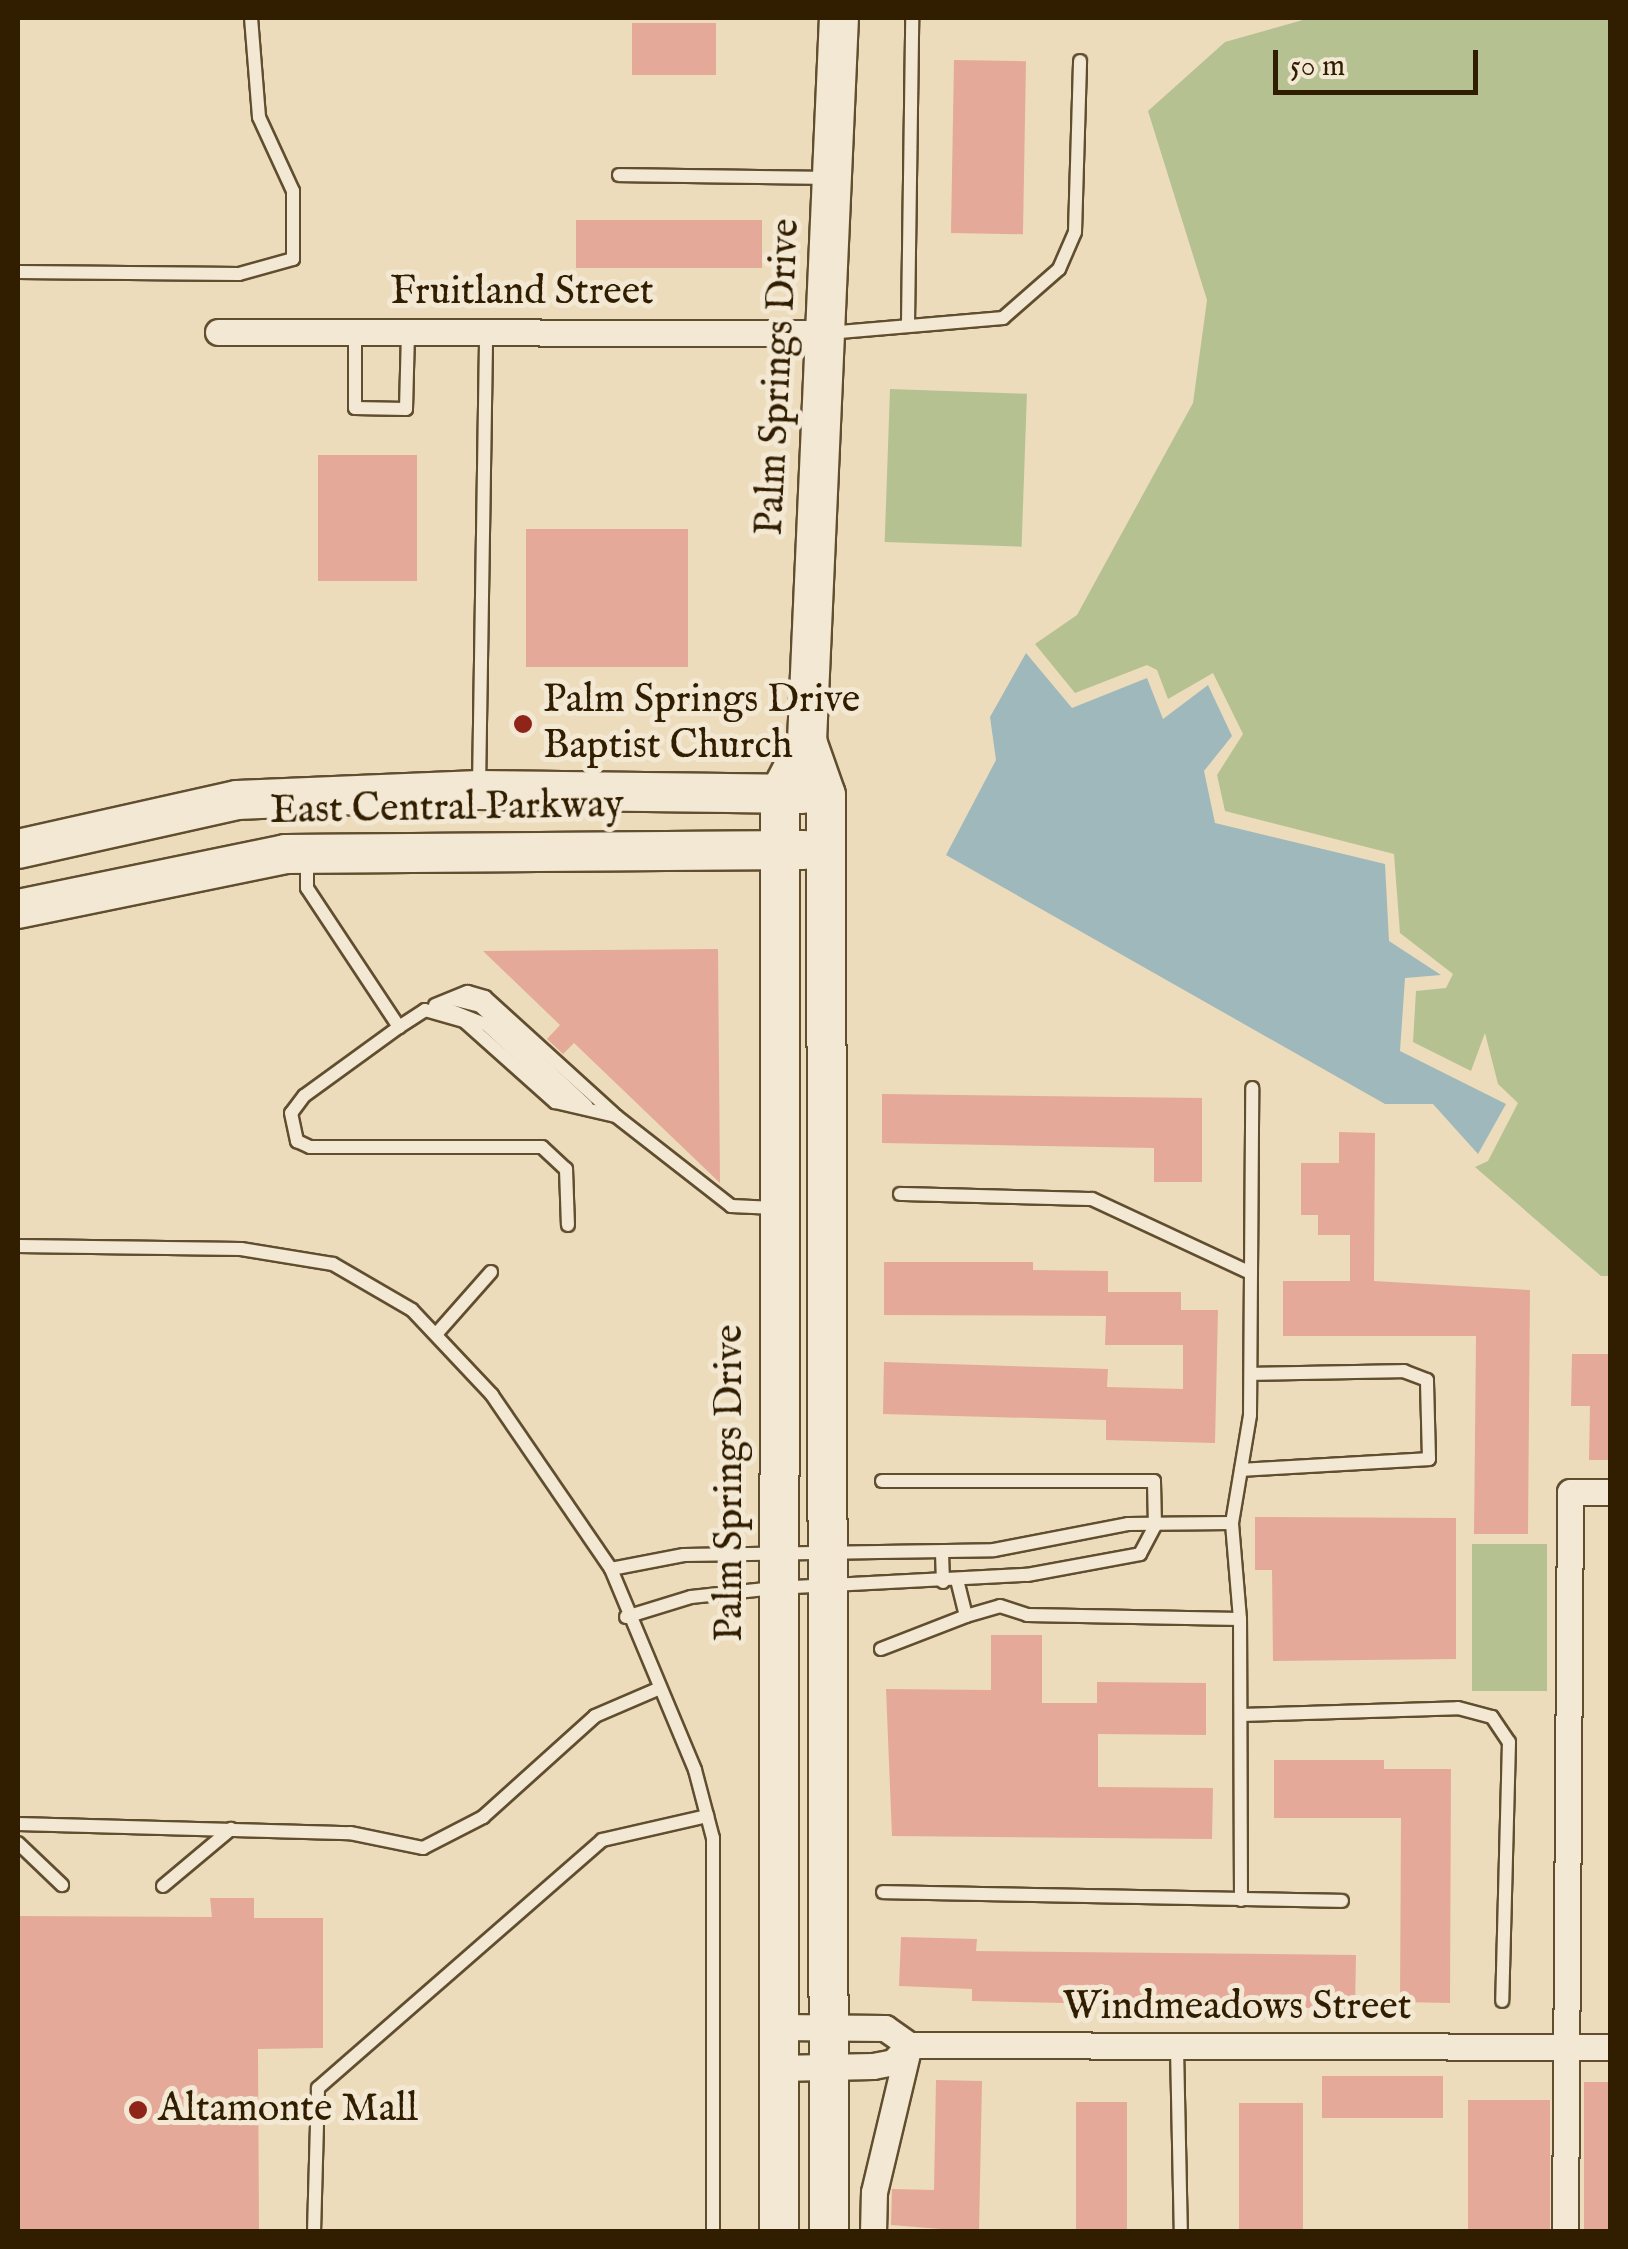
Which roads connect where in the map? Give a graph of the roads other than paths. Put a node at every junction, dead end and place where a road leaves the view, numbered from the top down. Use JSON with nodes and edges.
{"nodes":[{"id":1,"x":251,"y":18,"type":"edge"},
{"id":2,"x":839,"y":18,"type":"edge"},
{"id":3,"x":912,"y":18,"type":"edge"},
{"id":4,"x":1080,"y":60,"type":"dead end"},
{"id":5,"x":619,"y":175,"type":"dead end"},
{"id":6,"x":834,"y":178,"type":"junction"},
{"id":7,"x":18,"y":272,"type":"edge"},
{"id":8,"x":908,"y":323,"type":"junction"},
{"id":9,"x":408,"y":329,"type":"junction"},
{"id":10,"x":355,"y":330,"type":"junction"},
{"id":11,"x":486,"y":330,"type":"junction"},
{"id":12,"x":218,"y":332,"type":"dead end"},
{"id":13,"x":826,"y":334,"type":"junction"},
{"id":14,"x":807,"y":741,"type":"junction"},
{"id":15,"x":479,"y":790,"type":"junction"},
{"id":16,"x":780,"y":793,"type":"junction"},
{"id":17,"x":826,"y":795,"type":"junction"},
{"id":18,"x":18,"y":849,"type":"edge"},
{"id":19,"x":779,"y":850,"type":"junction"},
{"id":20,"x":824,"y":850,"type":"junction"},
{"id":21,"x":307,"y":852,"type":"junction"},
{"id":22,"x":18,"y":909,"type":"edge"},
{"id":23,"x":450,"y":999,"type":"junction"},
{"id":24,"x":430,"y":1007,"type":"junction"},
{"id":25,"x":399,"y":1027,"type":"junction"},
{"id":26,"x":1252,"y":1088,"type":"dead end"},
{"id":27,"x":589,"y":1108,"type":"junction"},
{"id":28,"x":616,"y":1116,"type":"junction"},
{"id":29,"x":900,"y":1194,"type":"dead end"},
{"id":30,"x":777,"y":1208,"type":"junction"},
{"id":31,"x":568,"y":1226,"type":"dead end"},
{"id":32,"x":18,"y":1246,"type":"edge"},
{"id":33,"x":490,"y":1272,"type":"dead end"},
{"id":34,"x":1251,"y":1274,"type":"junction"},
{"id":35,"x":438,"y":1332,"type":"junction"},
{"id":36,"x":1251,"y":1374,"type":"junction"},
{"id":37,"x":1241,"y":1470,"type":"junction"},
{"id":38,"x":882,"y":1482,"type":"dead end"},
{"id":39,"x":1610,"y":1492,"type":"edge"},
{"id":40,"x":1232,"y":1522,"type":"junction"},
{"id":41,"x":1155,"y":1526,"type":"junction"},
{"id":42,"x":942,"y":1553,"type":"junction"},
{"id":43,"x":611,"y":1569,"type":"junction"},
{"id":44,"x":775,"y":1571,"type":"junction"},
{"id":45,"x":824,"y":1571,"type":"junction"},
{"id":46,"x":950,"y":1582,"type":"junction"},
{"id":47,"x":966,"y":1616,"type":"junction"},
{"id":48,"x":626,"y":1617,"type":"junction"},
{"id":49,"x":1240,"y":1618,"type":"junction"},
{"id":50,"x":881,"y":1649,"type":"dead end"},
{"id":51,"x":658,"y":1689,"type":"junction"},
{"id":52,"x":1241,"y":1715,"type":"junction"},
{"id":53,"x":707,"y":1816,"type":"junction"},
{"id":54,"x":18,"y":1824,"type":"edge"},
{"id":55,"x":231,"y":1829,"type":"junction"},
{"id":56,"x":18,"y":1844,"type":"edge"},
{"id":57,"x":62,"y":1886,"type":"dead end"},
{"id":58,"x":162,"y":1886,"type":"dead end"},
{"id":59,"x":883,"y":1892,"type":"dead end"},
{"id":60,"x":1241,"y":1900,"type":"junction"},
{"id":61,"x":1342,"y":1902,"type":"dead end"},
{"id":62,"x":1502,"y":2000,"type":"dead end"},
{"id":63,"x":778,"y":2026,"type":"junction"},
{"id":64,"x":828,"y":2027,"type":"junction"},
{"id":65,"x":909,"y":2045,"type":"junction"},
{"id":66,"x":1566,"y":2046,"type":"junction"},
{"id":67,"x":1610,"y":2047,"type":"edge"},
{"id":68,"x":1177,"y":2048,"type":"junction"},
{"id":69,"x":778,"y":2068,"type":"junction"},
{"id":70,"x":828,"y":2068,"type":"junction"},
{"id":71,"x":314,"y":2232,"type":"edge"},
{"id":72,"x":713,"y":2232,"type":"edge"},
{"id":73,"x":779,"y":2232,"type":"edge"},
{"id":74,"x":829,"y":2232,"type":"edge"},
{"id":75,"x":873,"y":2232,"type":"edge"},
{"id":76,"x":1182,"y":2232,"type":"edge"},
{"id":77,"x":1564,"y":2232,"type":"edge"}],
"edges":[{"from":1,"to":7,"type":"lane"},
{"from":2,"to":6,"type":"main road","name":"Palm Springs Drive"},
{"from":3,"to":8,"type":"lane"},
{"from":4,"to":8,"type":"lane"},
{"from":5,"to":6,"type":"lane"},
{"from":6,"to":13,"type":"main road","name":"Palm Springs Drive"},
{"from":8,"to":13,"type":"lane"},
{"from":9,"to":10,"type":"street","name":"Fruitland Street"},
{"from":9,"to":10,"type":"lane"},
{"from":9,"to":11,"type":"street","name":"Fruitland Street"},
{"from":10,"to":12,"type":"street","name":"Fruitland Street"},
{"from":11,"to":13,"type":"street","name":"Fruitland Street"},
{"from":11,"to":15,"type":"lane"},
{"from":13,"to":14,"type":"main road","name":"Palm Springs Drive"},
{"from":14,"to":16,"type":"main road","name":"Palm Springs Drive"},
{"from":14,"to":17,"type":"main road","name":"Palm Springs Drive"},
{"from":15,"to":16,"type":"main road","name":"East Central Parkway"},
{"from":15,"to":18,"type":"main road","name":"East Central Parkway"},
{"from":16,"to":17,"type":"main road","name":"East Central Parkway"},
{"from":16,"to":19,"type":"main road","name":"Palm Springs Drive"},
{"from":17,"to":20,"type":"main road","name":"Palm Springs Drive"},
{"from":19,"to":20,"type":"main road","name":"East Central Parkway"},
{"from":19,"to":21,"type":"main road","name":"East Central Parkway"},
{"from":19,"to":30,"type":"main road","name":"Palm Springs Drive"},
{"from":20,"to":45,"type":"main road","name":"Palm Springs Drive"},
{"from":21,"to":22,"type":"main road","name":"East Central Parkway"},
{"from":21,"to":25,"type":"lane"},
{"from":23,"to":24,"type":"lane"},
{"from":23,"to":27,"type":"lane"},
{"from":23,"to":28,"type":"lane"},
{"from":24,"to":25,"type":"lane"},
{"from":24,"to":27,"type":"lane"},
{"from":25,"to":31,"type":"lane"},
{"from":26,"to":34,"type":"lane"},
{"from":27,"to":28,"type":"lane"},
{"from":28,"to":30,"type":"lane"},
{"from":29,"to":34,"type":"lane"},
{"from":30,"to":44,"type":"main road","name":"Palm Springs Drive"},
{"from":32,"to":35,"type":"lane"},
{"from":33,"to":35,"type":"lane"},
{"from":34,"to":36,"type":"lane"},
{"from":35,"to":43,"type":"lane"},
{"from":36,"to":37,"type":"lane"},
{"from":36,"to":37,"type":"lane"},
{"from":37,"to":40,"type":"lane"},
{"from":38,"to":41,"type":"lane"},
{"from":39,"to":66,"type":"street"},
{"from":40,"to":41,"type":"lane"},
{"from":40,"to":49,"type":"lane"},
{"from":41,"to":42,"type":"lane"},
{"from":41,"to":46,"type":"lane"},
{"from":42,"to":45,"type":"lane"},
{"from":42,"to":46,"type":"lane"},
{"from":43,"to":44,"type":"lane"},
{"from":43,"to":48,"type":"lane"},
{"from":44,"to":45,"type":"lane"},
{"from":44,"to":45,"type":"lane"},
{"from":44,"to":48,"type":"lane"},
{"from":44,"to":63,"type":"main road","name":"Palm Springs Drive"},
{"from":45,"to":46,"type":"lane"},
{"from":45,"to":64,"type":"main road","name":"Palm Springs Drive"},
{"from":46,"to":47,"type":"lane"},
{"from":47,"to":49,"type":"lane"},
{"from":47,"to":50,"type":"lane"},
{"from":48,"to":51,"type":"lane"},
{"from":49,"to":52,"type":"lane"},
{"from":51,"to":53,"type":"lane"},
{"from":51,"to":55,"type":"lane"},
{"from":52,"to":60,"type":"lane"},
{"from":52,"to":62,"type":"lane"},
{"from":53,"to":71,"type":"lane"},
{"from":53,"to":72,"type":"lane"},
{"from":54,"to":55,"type":"lane"},
{"from":55,"to":58,"type":"lane"},
{"from":56,"to":57,"type":"lane"},
{"from":59,"to":60,"type":"lane"},
{"from":60,"to":61,"type":"lane"},
{"from":63,"to":64,"type":"street","name":"Windmeadows Street"},
{"from":63,"to":69,"type":"main road","name":"Palm Springs Drive"},
{"from":64,"to":65,"type":"street","name":"Windmeadows Street"},
{"from":64,"to":70,"type":"main road","name":"Palm Springs Drive"},
{"from":65,"to":68,"type":"street","name":"Windmeadows Street"},
{"from":65,"to":70,"type":"street","name":"Windmeadows Street"},
{"from":65,"to":75,"type":"street"},
{"from":66,"to":67,"type":"street","name":"Windmeadows Street"},
{"from":66,"to":68,"type":"street","name":"Windmeadows Street"},
{"from":66,"to":77,"type":"street"},
{"from":68,"to":76,"type":"lane"},
{"from":69,"to":70,"type":"street","name":"Windmeadows Street"},
{"from":69,"to":73,"type":"main road","name":"Palm Springs Drive"},
{"from":70,"to":74,"type":"main road","name":"Palm Springs Drive"}]}
